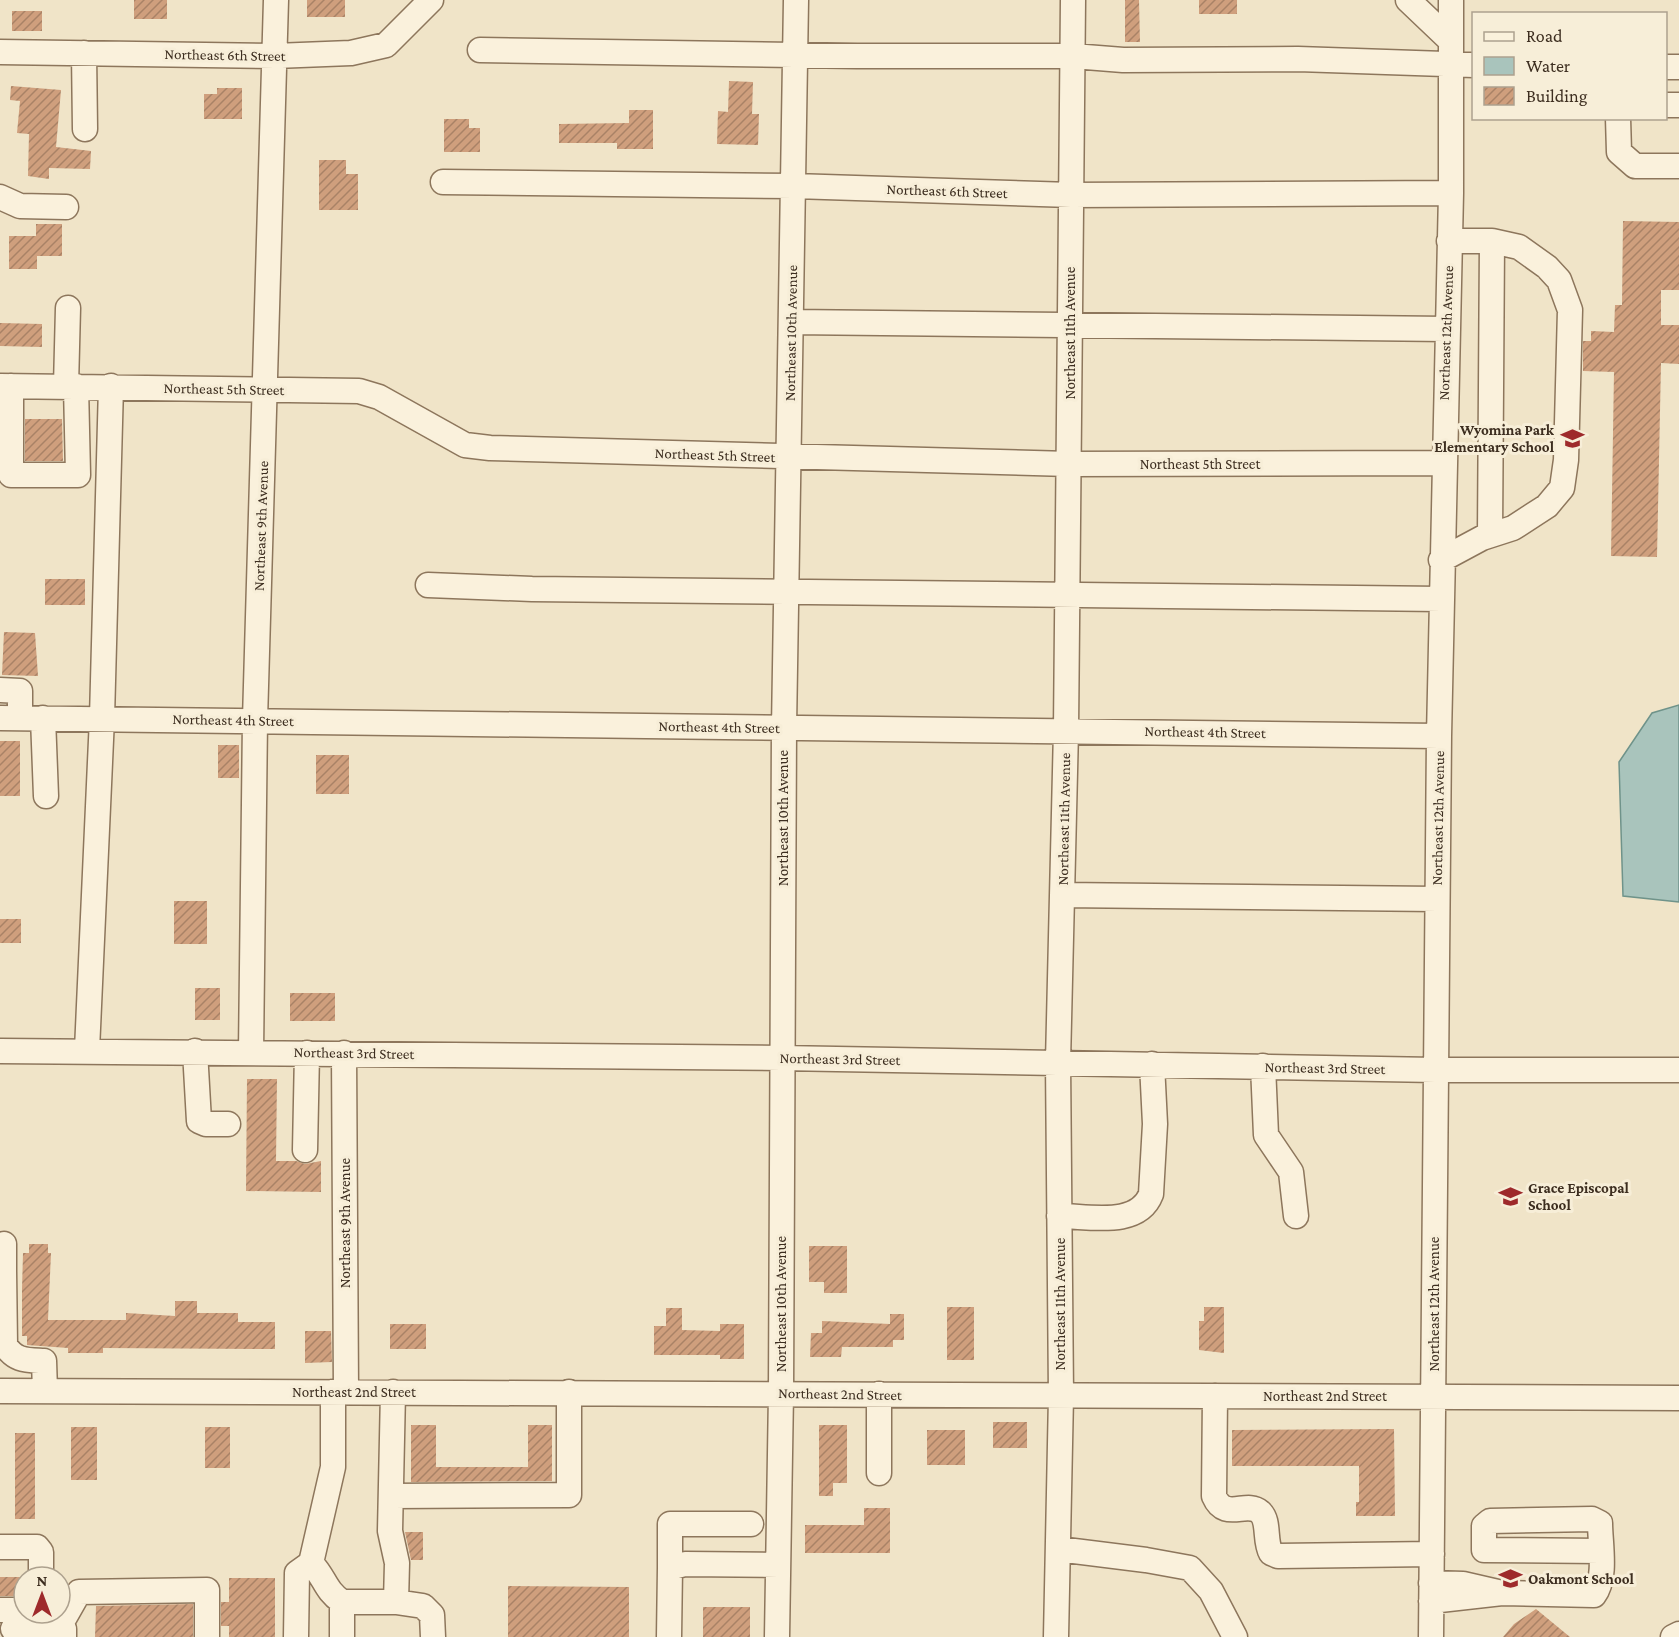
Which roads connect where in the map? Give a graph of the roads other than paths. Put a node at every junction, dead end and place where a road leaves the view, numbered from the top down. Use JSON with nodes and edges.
{"nodes":[{"id":1,"x":276,"y":0,"type":"edge"},
{"id":2,"x":431,"y":0,"type":"edge"},
{"id":3,"x":796,"y":0,"type":"edge"},
{"id":4,"x":1073,"y":0,"type":"edge"},
{"id":5,"x":1408,"y":0,"type":"edge"},
{"id":6,"x":1451,"y":0,"type":"edge"},
{"id":7,"x":1450,"y":40,"type":"junction"},
{"id":8,"x":480,"y":50,"type":"dead end"},
{"id":9,"x":0,"y":52,"type":"edge"},
{"id":10,"x":84,"y":53,"type":"junction"},
{"id":11,"x":796,"y":55,"type":"junction"},
{"id":12,"x":275,"y":56,"type":"junction"},
{"id":13,"x":1073,"y":56,"type":"junction"},
{"id":14,"x":1462,"y":65,"type":"edge"},
{"id":15,"x":1618,"y":120,"type":"edge"},
{"id":16,"x":85,"y":129,"type":"dead end"},
{"id":17,"x":1679,"y":166,"type":"edge"},
{"id":18,"x":443,"y":182,"type":"dead end"},
{"id":19,"x":794,"y":186,"type":"junction"},
{"id":20,"x":1451,"y":193,"type":"junction"},
{"id":21,"x":1071,"y":195,"type":"junction"},
{"id":22,"x":0,"y":197,"type":"edge"},
{"id":23,"x":66,"y":207,"type":"dead end"},
{"id":24,"x":1449,"y":241,"type":"junction"},
{"id":25,"x":1492,"y":241,"type":"junction"},
{"id":26,"x":68,"y":308,"type":"dead end"},
{"id":27,"x":792,"y":322,"type":"junction"},
{"id":28,"x":1070,"y":323,"type":"junction"},
{"id":29,"x":1446,"y":329,"type":"junction"},
{"id":30,"x":6,"y":386,"type":"edge"},
{"id":31,"x":71,"y":386,"type":"junction"},
{"id":32,"x":111,"y":386,"type":"junction"},
{"id":33,"x":265,"y":391,"type":"junction"},
{"id":34,"x":789,"y":457,"type":"junction"},
{"id":35,"x":1443,"y":463,"type":"junction"},
{"id":36,"x":1069,"y":464,"type":"junction"},
{"id":37,"x":1490,"y":535,"type":"junction"},
{"id":38,"x":1441,"y":560,"type":"junction"},
{"id":39,"x":428,"y":585,"type":"dead end"},
{"id":40,"x":787,"y":592,"type":"junction"},
{"id":41,"x":1067,"y":594,"type":"junction"},
{"id":42,"x":1441,"y":599,"type":"junction"},
{"id":43,"x":0,"y":690,"type":"edge"},
{"id":44,"x":21,"y":718,"type":"edge"},
{"id":45,"x":102,"y":718,"type":"junction"},
{"id":46,"x":255,"y":720,"type":"junction"},
{"id":47,"x":784,"y":728,"type":"junction"},
{"id":48,"x":1066,"y":730,"type":"junction"},
{"id":49,"x":1438,"y":736,"type":"junction"},
{"id":50,"x":46,"y":796,"type":"dead end"},
{"id":51,"x":1062,"y":895,"type":"junction"},
{"id":52,"x":1437,"y":898,"type":"junction"},
{"id":53,"x":87,"y":1050,"type":"junction"},
{"id":54,"x":0,"y":1051,"type":"edge"},
{"id":55,"x":195,"y":1051,"type":"junction"},
{"id":56,"x":252,"y":1052,"type":"junction"},
{"id":57,"x":307,"y":1053,"type":"junction"},
{"id":58,"x":344,"y":1053,"type":"junction"},
{"id":59,"x":781,"y":1058,"type":"junction"},
{"id":60,"x":1058,"y":1062,"type":"junction"},
{"id":61,"x":1152,"y":1064,"type":"junction"},
{"id":62,"x":1263,"y":1066,"type":"junction"},
{"id":63,"x":1435,"y":1070,"type":"junction"},
{"id":64,"x":1679,"y":1070,"type":"edge"},
{"id":65,"x":228,"y":1124,"type":"dead end"},
{"id":66,"x":305,"y":1150,"type":"dead end"},
{"id":67,"x":1059,"y":1216,"type":"junction"},
{"id":68,"x":1296,"y":1216,"type":"dead end"},
{"id":69,"x":4,"y":1244,"type":"dead end"},
{"id":70,"x":2,"y":1271,"type":"edge"},
{"id":71,"x":0,"y":1391,"type":"edge"},
{"id":72,"x":45,"y":1391,"type":"junction"},
{"id":73,"x":339,"y":1392,"type":"junction"},
{"id":74,"x":393,"y":1392,"type":"junction"},
{"id":75,"x":569,"y":1392,"type":"junction"},
{"id":76,"x":781,"y":1393,"type":"junction"},
{"id":77,"x":879,"y":1394,"type":"junction"},
{"id":78,"x":1060,"y":1396,"type":"junction"},
{"id":79,"x":1215,"y":1396,"type":"junction"},
{"id":80,"x":1434,"y":1397,"type":"junction"},
{"id":81,"x":1679,"y":1398,"type":"edge"},
{"id":82,"x":879,"y":1473,"type":"dead end"},
{"id":83,"x":392,"y":1496,"type":"junction"},
{"id":84,"x":752,"y":1524,"type":"dead end"},
{"id":85,"x":0,"y":1547,"type":"edge"},
{"id":86,"x":1058,"y":1549,"type":"junction"},
{"id":87,"x":1600,"y":1551,"type":"dead end"},
{"id":88,"x":1432,"y":1554,"type":"junction"},
{"id":89,"x":311,"y":1563,"type":"junction"},
{"id":90,"x":41,"y":1565,"type":"edge"},
{"id":91,"x":778,"y":1565,"type":"junction"},
{"id":92,"x":670,"y":1568,"type":"junction"},
{"id":93,"x":1431,"y":1592,"type":"junction"},
{"id":94,"x":342,"y":1602,"type":"junction"},
{"id":95,"x":396,"y":1602,"type":"junction"},
{"id":96,"x":10,"y":1623,"type":"edge"},
{"id":97,"x":61,"y":1633,"type":"edge"},
{"id":98,"x":1679,"y":1634,"type":"edge"},
{"id":99,"x":207,"y":1637,"type":"edge"},
{"id":100,"x":296,"y":1637,"type":"edge"},
{"id":101,"x":342,"y":1637,"type":"edge"},
{"id":102,"x":433,"y":1637,"type":"edge"},
{"id":103,"x":669,"y":1637,"type":"edge"},
{"id":104,"x":777,"y":1637,"type":"edge"},
{"id":105,"x":1056,"y":1637,"type":"edge"},
{"id":106,"x":1235,"y":1637,"type":"edge"},
{"id":107,"x":1431,"y":1637,"type":"edge"},
{"id":108,"x":1673,"y":1637,"type":"edge"}],
"edges":[{"from":1,"to":12,"type":"street","name":"Northeast 9th Avenue"},
{"from":2,"to":12,"type":"street","name":"Northeast 6th Street"},
{"from":3,"to":11,"type":"street","name":"Northeast 10th Avenue"},
{"from":4,"to":13,"type":"street","name":"Northeast 11th Avenue"},
{"from":5,"to":7,"type":"street"},
{"from":6,"to":7,"type":"street","name":"Northeast 12th Avenue"},
{"from":7,"to":14,"type":"street","name":"Northeast 12th Avenue"},
{"from":8,"to":11,"type":"street"},
{"from":9,"to":10,"type":"street","name":"Northeast 6th Street"},
{"from":10,"to":12,"type":"street","name":"Northeast 6th Street"},
{"from":10,"to":16,"type":"street"},
{"from":11,"to":13,"type":"street"},
{"from":11,"to":19,"type":"street","name":"Northeast 10th Avenue"},
{"from":12,"to":33,"type":"street","name":"Northeast 9th Avenue"},
{"from":13,"to":14,"type":"street"},
{"from":13,"to":21,"type":"street","name":"Northeast 11th Avenue"},
{"from":14,"to":20,"type":"street","name":"Northeast 12th Avenue"},
{"from":15,"to":17,"type":"street"},
{"from":18,"to":19,"type":"street","name":"Northeast 6th Street"},
{"from":19,"to":21,"type":"street","name":"Northeast 6th Street"},
{"from":19,"to":27,"type":"street","name":"Northeast 10th Avenue"},
{"from":20,"to":21,"type":"street","name":"Northeast 6th Street"},
{"from":20,"to":24,"type":"street","name":"Northeast 12th Avenue"},
{"from":21,"to":28,"type":"street","name":"Northeast 11th Avenue"},
{"from":22,"to":23,"type":"street"},
{"from":24,"to":25,"type":"street"},
{"from":24,"to":29,"type":"street","name":"Northeast 12th Avenue"},
{"from":25,"to":37,"type":"street"},
{"from":25,"to":37,"type":"street"},
{"from":26,"to":31,"type":"street"},
{"from":27,"to":28,"type":"street"},
{"from":27,"to":34,"type":"street","name":"Northeast 10th Avenue"},
{"from":28,"to":29,"type":"street"},
{"from":28,"to":36,"type":"street","name":"Northeast 11th Avenue"},
{"from":29,"to":35,"type":"street","name":"Northeast 12th Avenue"},
{"from":30,"to":31,"type":"street","name":"Northeast 5th Street"},
{"from":30,"to":31,"type":"street"},
{"from":31,"to":32,"type":"street","name":"Northeast 5th Street"},
{"from":32,"to":33,"type":"street","name":"Northeast 5th Street"},
{"from":32,"to":45,"type":"street"},
{"from":33,"to":34,"type":"street","name":"Northeast 5th Street"},
{"from":33,"to":46,"type":"street","name":"Northeast 9th Avenue"},
{"from":34,"to":36,"type":"street","name":"Northeast 5th Street"},
{"from":34,"to":40,"type":"street","name":"Northeast 10th Avenue"},
{"from":35,"to":36,"type":"street","name":"Northeast 5th Street"},
{"from":35,"to":38,"type":"street","name":"Northeast 12th Avenue"},
{"from":36,"to":41,"type":"street","name":"Northeast 11th Avenue"},
{"from":37,"to":38,"type":"street"},
{"from":38,"to":42,"type":"street","name":"Northeast 12th Avenue"},
{"from":39,"to":40,"type":"street"},
{"from":40,"to":41,"type":"street"},
{"from":40,"to":47,"type":"street","name":"Northeast 10th Avenue"},
{"from":41,"to":42,"type":"street"},
{"from":41,"to":48,"type":"street","name":"Northeast 11th Avenue"},
{"from":42,"to":49,"type":"street","name":"Northeast 12th Avenue"},
{"from":43,"to":44,"type":"street"},
{"from":44,"to":45,"type":"street","name":"Northeast 4th Street"},
{"from":44,"to":50,"type":"street"},
{"from":45,"to":46,"type":"street","name":"Northeast 4th Street"},
{"from":45,"to":53,"type":"street"},
{"from":46,"to":47,"type":"street","name":"Northeast 4th Street"},
{"from":46,"to":56,"type":"street","name":"Northeast 9th Avenue"},
{"from":47,"to":48,"type":"street","name":"Northeast 4th Street"},
{"from":47,"to":59,"type":"street","name":"Northeast 10th Avenue"},
{"from":48,"to":49,"type":"street","name":"Northeast 4th Street"},
{"from":48,"to":51,"type":"street","name":"Northeast 11th Avenue"},
{"from":49,"to":52,"type":"street","name":"Northeast 12th Avenue"},
{"from":51,"to":52,"type":"street"},
{"from":51,"to":60,"type":"street","name":"Northeast 11th Avenue"},
{"from":52,"to":63,"type":"street","name":"Northeast 12th Avenue"},
{"from":53,"to":54,"type":"street","name":"Northeast 3rd Street"},
{"from":53,"to":55,"type":"street","name":"Northeast 3rd Street"},
{"from":55,"to":56,"type":"street","name":"Northeast 3rd Street"},
{"from":55,"to":65,"type":"street"},
{"from":56,"to":57,"type":"street","name":"Northeast 3rd Street"},
{"from":57,"to":58,"type":"street","name":"Northeast 3rd Street"},
{"from":57,"to":66,"type":"street"},
{"from":58,"to":59,"type":"street","name":"Northeast 3rd Street"},
{"from":58,"to":73,"type":"street","name":"Northeast 9th Avenue"},
{"from":59,"to":60,"type":"street","name":"Northeast 3rd Street"},
{"from":59,"to":76,"type":"street","name":"Northeast 10th Avenue"},
{"from":60,"to":61,"type":"street","name":"Northeast 3rd Street"},
{"from":60,"to":67,"type":"street","name":"Northeast 11th Avenue"},
{"from":61,"to":62,"type":"street","name":"Northeast 3rd Street"},
{"from":61,"to":67,"type":"street"},
{"from":62,"to":63,"type":"street","name":"Northeast 3rd Street"},
{"from":62,"to":68,"type":"street"},
{"from":63,"to":64,"type":"street","name":"Northeast 3rd Street"},
{"from":63,"to":80,"type":"street","name":"Northeast 12th Avenue"},
{"from":67,"to":78,"type":"street","name":"Northeast 11th Avenue"},
{"from":69,"to":70,"type":"street"},
{"from":70,"to":72,"type":"street"},
{"from":71,"to":72,"type":"street","name":"Northeast 2nd Street"},
{"from":72,"to":73,"type":"street","name":"Northeast 2nd Street"},
{"from":73,"to":74,"type":"street","name":"Northeast 2nd Street"},
{"from":73,"to":89,"type":"street","name":"Northeast 9th Avenue"},
{"from":74,"to":75,"type":"street","name":"Northeast 2nd Street"},
{"from":74,"to":83,"type":"street"},
{"from":75,"to":76,"type":"street","name":"Northeast 2nd Street"},
{"from":75,"to":83,"type":"street"},
{"from":76,"to":77,"type":"street","name":"Northeast 2nd Street"},
{"from":76,"to":91,"type":"street","name":"Northeast 10th Avenue"},
{"from":77,"to":78,"type":"street","name":"Northeast 2nd Street"},
{"from":77,"to":82,"type":"street"},
{"from":78,"to":79,"type":"street","name":"Northeast 2nd Street"},
{"from":78,"to":86,"type":"street","name":"Northeast 11th Avenue"},
{"from":79,"to":80,"type":"street","name":"Northeast 2nd Street"},
{"from":79,"to":88,"type":"street"},
{"from":80,"to":81,"type":"street","name":"Northeast 2nd Street"},
{"from":80,"to":88,"type":"street","name":"Northeast 12th Avenue"},
{"from":83,"to":95,"type":"street"},
{"from":84,"to":92,"type":"street"},
{"from":85,"to":90,"type":"street"},
{"from":86,"to":105,"type":"street","name":"Northeast 11th Avenue"},
{"from":86,"to":106,"type":"street"},
{"from":87,"to":93,"type":"street"},
{"from":88,"to":93,"type":"street","name":"Northeast 12th Avenue"},
{"from":89,"to":94,"type":"street"},
{"from":89,"to":100,"type":"street","name":"Northeast 9th Avenue"},
{"from":91,"to":92,"type":"street"},
{"from":91,"to":104,"type":"street","name":"Northeast 10th Avenue"},
{"from":92,"to":103,"type":"street"},
{"from":93,"to":107,"type":"street","name":"Northeast 12th Avenue"},
{"from":94,"to":95,"type":"street"},
{"from":94,"to":101,"type":"street"},
{"from":95,"to":102,"type":"street"},
{"from":96,"to":97,"type":"street"},
{"from":97,"to":99,"type":"street"},
{"from":98,"to":108,"type":"street"}]}
